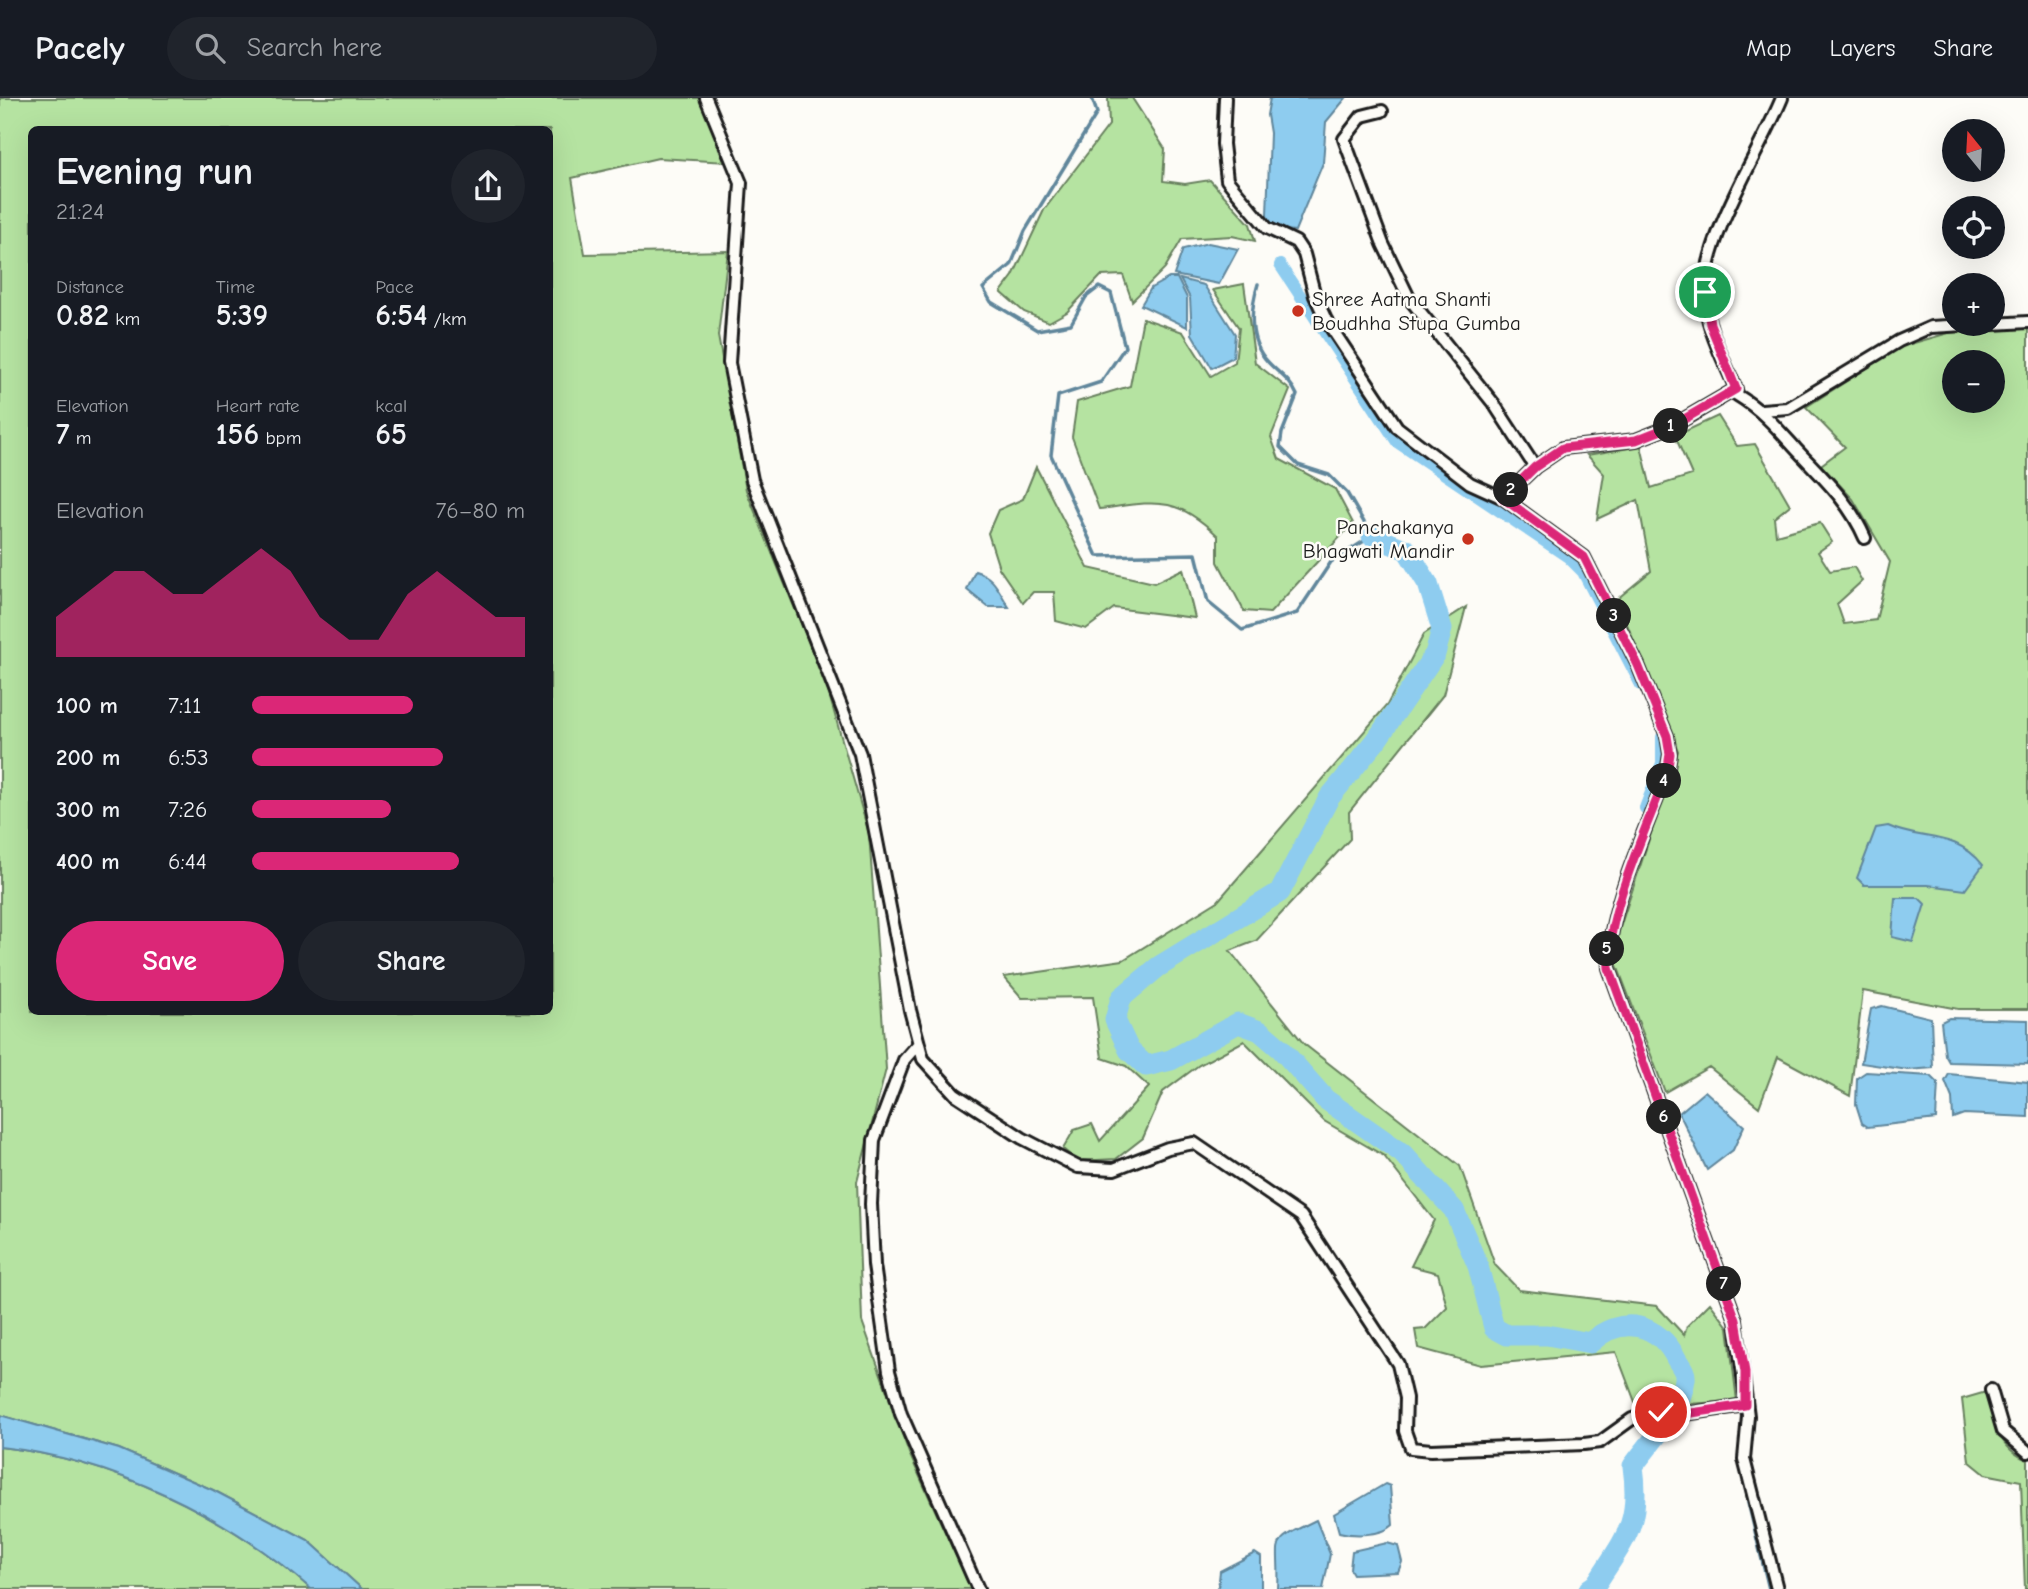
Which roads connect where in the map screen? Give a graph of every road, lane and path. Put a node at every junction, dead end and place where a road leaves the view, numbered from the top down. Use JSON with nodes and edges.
{"nodes":[{"id":1,"x":706,"y":98,"type":"edge"},
{"id":2,"x":1225,"y":98,"type":"edge"},
{"id":3,"x":1782,"y":98,"type":"edge"},
{"id":4,"x":1382,"y":111,"type":"dead end"},
{"id":5,"x":2028,"y":322,"type":"edge"},
{"id":6,"x":2005,"y":323,"type":"edge"},
{"id":7,"x":1942,"y":326,"type":"edge"},
{"id":8,"x":1736,"y":389,"type":"junction"},
{"id":9,"x":1762,"y":410,"type":"junction"},
{"id":10,"x":1535,"y":467,"type":"junction"},
{"id":11,"x":1503,"y":498,"type":"junction"},
{"id":12,"x":1866,"y":538,"type":"dead end"},
{"id":13,"x":919,"y":1043,"type":"junction"},
{"id":14,"x":1991,"y":1390,"type":"dead end"},
{"id":15,"x":1745,"y":1405,"type":"junction"},
{"id":16,"x":2028,"y":1452,"type":"edge"},
{"id":17,"x":978,"y":1589,"type":"edge"},
{"id":18,"x":1777,"y":1589,"type":"edge"}],
"edges":[{"from":1,"to":13,"type":"street"},
{"from":2,"to":11,"type":"street"},
{"from":3,"to":8,"type":"street"},
{"from":4,"to":10,"type":"street"},
{"from":5,"to":6,"type":"street"},
{"from":7,"to":9,"type":"street"},
{"from":8,"to":9,"type":"street"},
{"from":8,"to":10,"type":"street"},
{"from":9,"to":12,"type":"street"},
{"from":10,"to":11,"type":"street"},
{"from":11,"to":15,"type":"street"},
{"from":13,"to":15,"type":"street"},
{"from":13,"to":17,"type":"street"},
{"from":14,"to":16,"type":"street"},
{"from":15,"to":18,"type":"street"}]}
